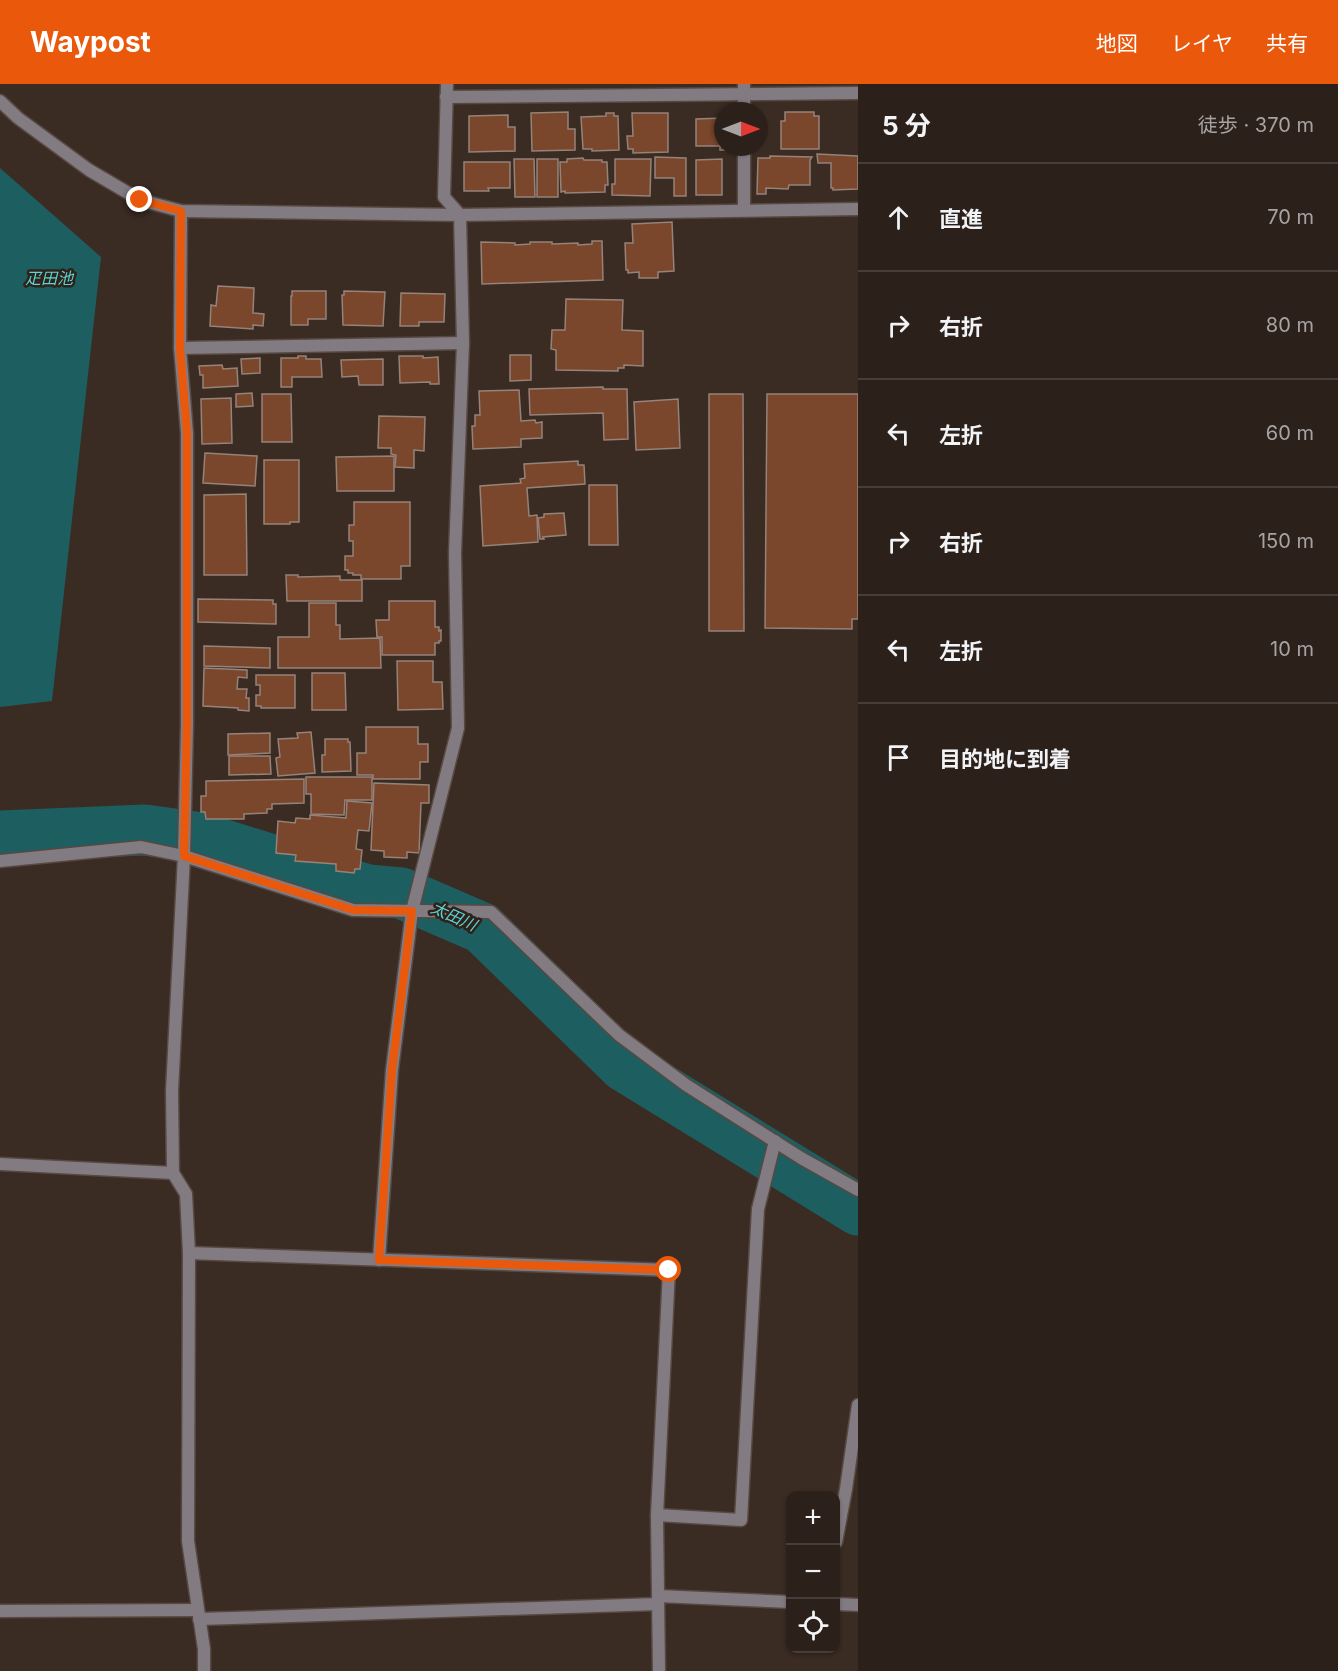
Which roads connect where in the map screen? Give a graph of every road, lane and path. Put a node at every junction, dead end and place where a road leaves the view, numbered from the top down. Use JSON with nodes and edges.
{"nodes":[{"id":1,"x":744,"y":89,"type":"edge"},
{"id":2,"x":446,"y":90,"type":"edge"},
{"id":3,"x":858,"y":93,"type":"edge"},
{"id":4,"x":0,"y":101,"type":"edge"},
{"id":5,"x":744,"y":156,"type":"edge"},
{"id":6,"x":858,"y":208,"type":"edge"},
{"id":7,"x":744,"y":210,"type":"junction"},
{"id":8,"x":181,"y":211,"type":"junction"},
{"id":9,"x":460,"y":215,"type":"junction"},
{"id":10,"x":463,"y":343,"type":"junction"},
{"id":11,"x":180,"y":348,"type":"junction"},
{"id":12,"x":184,"y":856,"type":"junction"},
{"id":13,"x":0,"y":861,"type":"edge"},
{"id":14,"x":412,"y":911,"type":"junction"},
{"id":15,"x":775,"y":1142,"type":"junction"},
{"id":16,"x":0,"y":1164,"type":"edge"},
{"id":17,"x":173,"y":1173,"type":"junction"},
{"id":18,"x":858,"y":1190,"type":"edge"},
{"id":19,"x":189,"y":1253,"type":"junction"},
{"id":20,"x":379,"y":1260,"type":"junction"},
{"id":21,"x":858,"y":1405,"type":"edge"},
{"id":22,"x":657,"y":1515,"type":"junction"},
{"id":23,"x":840,"y":1521,"type":"edge"},
{"id":24,"x":658,"y":1600,"type":"junction"},
{"id":25,"x":786,"y":1602,"type":"edge"},
{"id":26,"x":840,"y":1604,"type":"edge"},
{"id":27,"x":858,"y":1605,"type":"edge"},
{"id":28,"x":0,"y":1611,"type":"edge"},
{"id":29,"x":199,"y":1615,"type":"junction"},
{"id":30,"x":204,"y":1671,"type":"edge"},
{"id":31,"x":659,"y":1671,"type":"edge"}],
"edges":[{"from":1,"to":2,"type":"street"},
{"from":1,"to":3,"type":"street"},
{"from":2,"to":9,"type":"street"},
{"from":4,"to":8,"type":"street"},
{"from":5,"to":7,"type":"street"},
{"from":6,"to":7,"type":"street"},
{"from":7,"to":9,"type":"street"},
{"from":8,"to":9,"type":"street"},
{"from":8,"to":11,"type":"street"},
{"from":9,"to":10,"type":"street"},
{"from":10,"to":11,"type":"street"},
{"from":10,"to":14,"type":"street"},
{"from":11,"to":12,"type":"street"},
{"from":12,"to":13,"type":"street"},
{"from":12,"to":14,"type":"street"},
{"from":12,"to":17,"type":"street"},
{"from":14,"to":15,"type":"street"},
{"from":14,"to":20,"type":"street"},
{"from":15,"to":18,"type":"street"},
{"from":15,"to":22,"type":"street"},
{"from":16,"to":17,"type":"street"},
{"from":17,"to":19,"type":"street"},
{"from":19,"to":20,"type":"street"},
{"from":19,"to":29,"type":"street"},
{"from":20,"to":22,"type":"street"},
{"from":21,"to":23,"type":"street"},
{"from":22,"to":24,"type":"street"},
{"from":24,"to":25,"type":"street"},
{"from":24,"to":29,"type":"street"},
{"from":24,"to":31,"type":"street"},
{"from":26,"to":27,"type":"street"},
{"from":28,"to":29,"type":"street"},
{"from":29,"to":30,"type":"street"}]}
